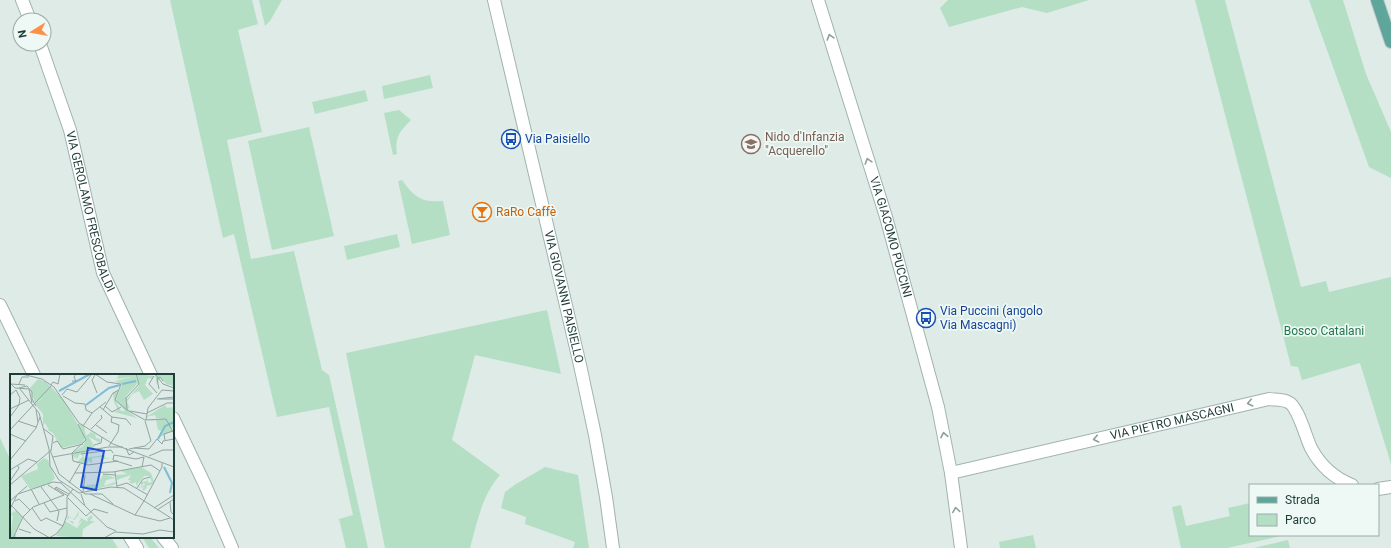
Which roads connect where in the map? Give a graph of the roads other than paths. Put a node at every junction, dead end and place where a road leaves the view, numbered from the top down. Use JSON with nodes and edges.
{"nodes":[{"id":1,"x":22,"y":0,"type":"edge"},
{"id":2,"x":494,"y":0,"type":"edge"},
{"id":3,"x":818,"y":0,"type":"edge"},
{"id":4,"x":1377,"y":0,"type":"edge"},
{"id":5,"x":27,"y":12,"type":"edge"},
{"id":6,"x":1391,"y":42,"type":"edge"},
{"id":7,"x":43,"y":52,"type":"edge"},
{"id":8,"x":0,"y":305,"type":"edge"},
{"id":9,"x":34,"y":374,"type":"edge"},
{"id":10,"x":151,"y":374,"type":"edge"},
{"id":11,"x":174,"y":420,"type":"edge"},
{"id":12,"x":951,"y":473,"type":"junction"},
{"id":13,"x":1349,"y":484,"type":"edge"},
{"id":14,"x":1391,"y":487,"type":"edge"},
{"id":15,"x":1379,"y":489,"type":"edge"},
{"id":16,"x":131,"y":538,"type":"edge"},
{"id":17,"x":164,"y":538,"type":"edge"},
{"id":18,"x":137,"y":548,"type":"edge"},
{"id":19,"x":172,"y":548,"type":"edge"},
{"id":20,"x":232,"y":548,"type":"edge"},
{"id":21,"x":612,"y":548,"type":"edge"},
{"id":22,"x":961,"y":548,"type":"edge"}],
"edges":[{"from":1,"to":5,"type":"street"},
{"from":2,"to":21,"type":"street","name":"VIA GIOVANNI PAISIELLO"},
{"from":12,"to":3,"type":"street","name":"VIA GIACOMO PUCCINI","one_way":true},
{"from":4,"to":6,"type":"main road"},
{"from":7,"to":10,"type":"street","name":"VIA GEROLAMO FRESCOBALDI"},
{"from":8,"to":9,"type":"street"},
{"from":11,"to":20,"type":"street"},
{"from":13,"to":12,"type":"street","name":"VIA PIETRO MASCAGNI","one_way":true},
{"from":22,"to":12,"type":"street","name":"VIA GIACOMO PUCCINI","one_way":true},
{"from":14,"to":15,"type":"street"},
{"from":16,"to":18,"type":"street"},
{"from":17,"to":19,"type":"street"}]}
